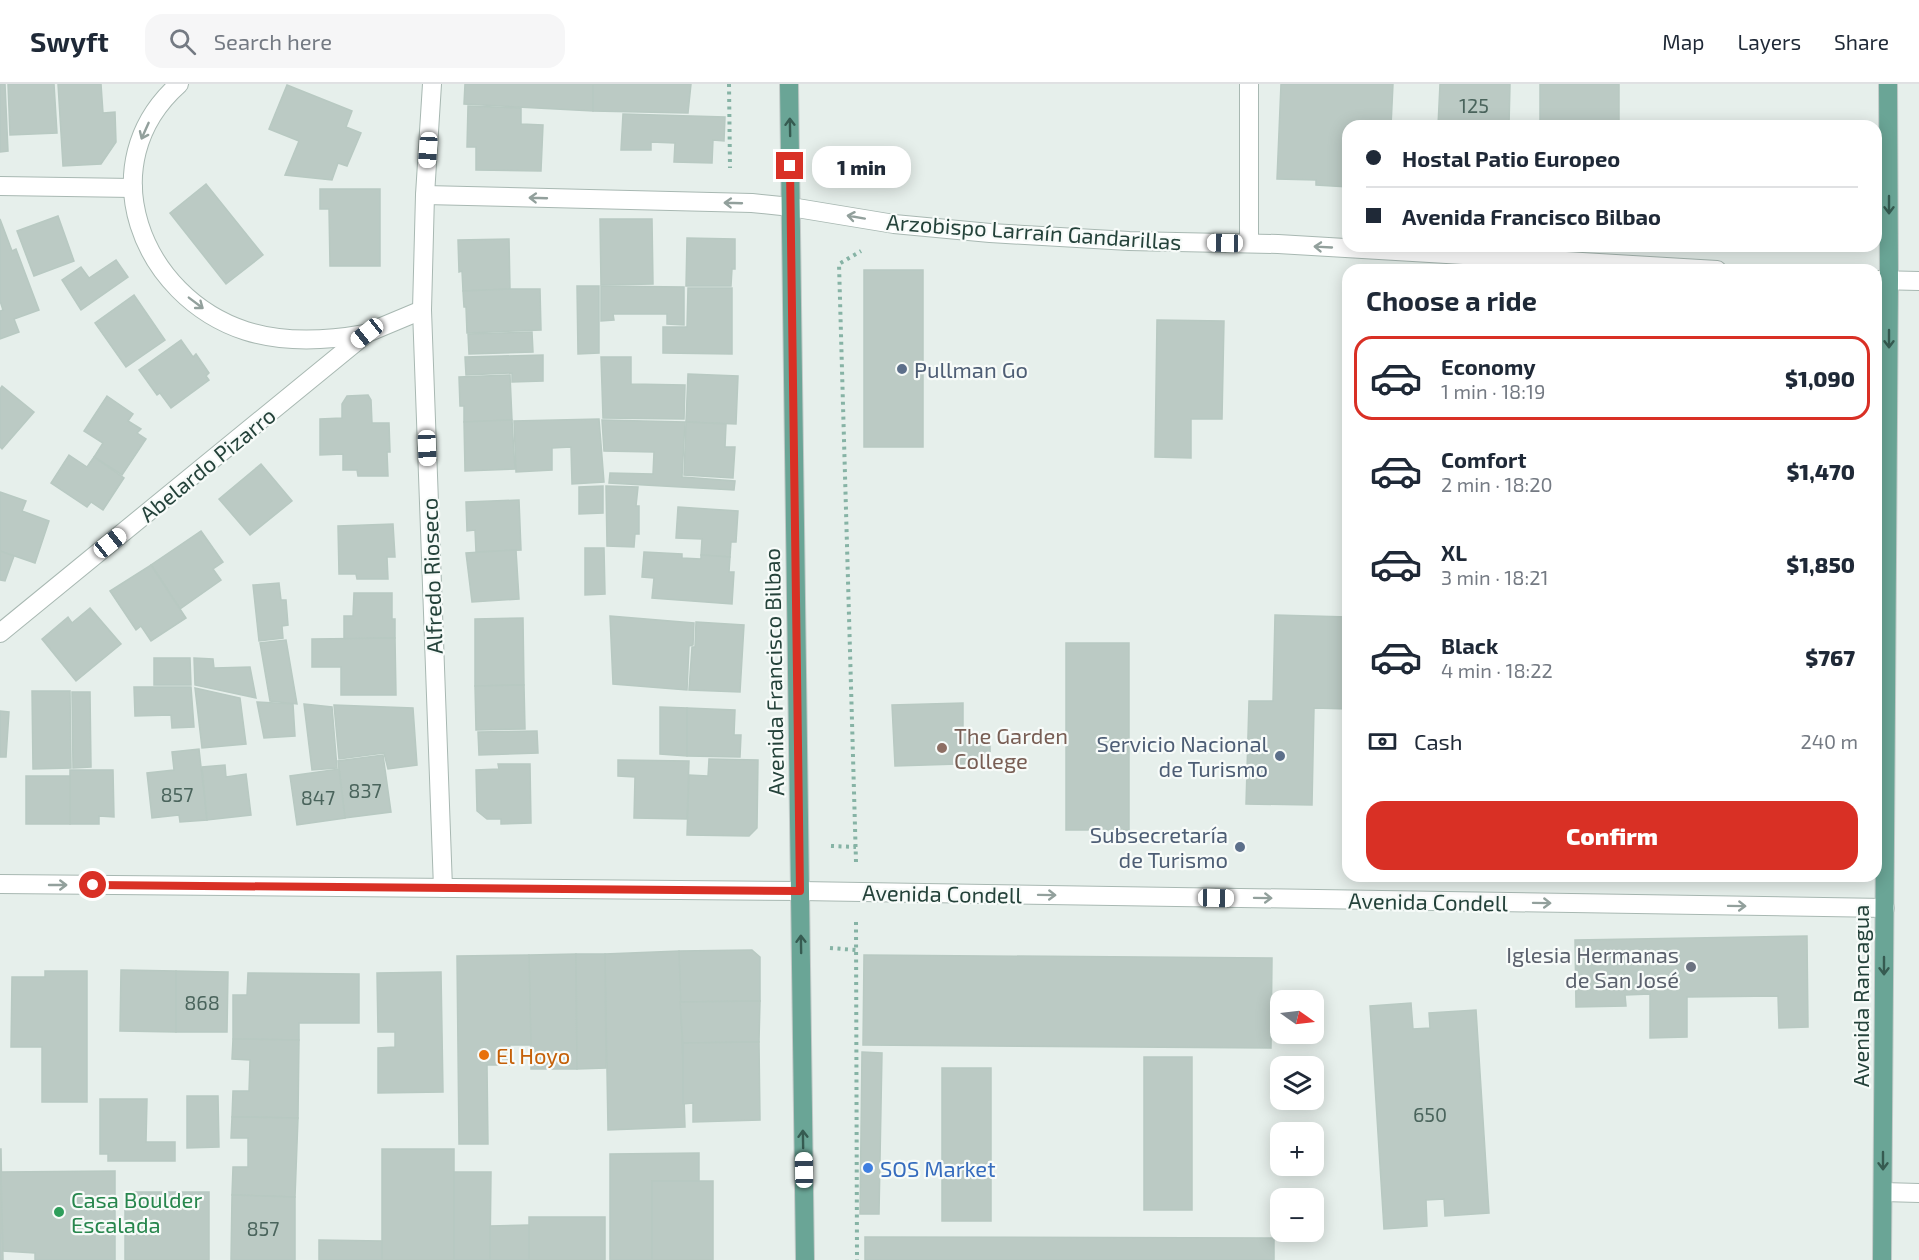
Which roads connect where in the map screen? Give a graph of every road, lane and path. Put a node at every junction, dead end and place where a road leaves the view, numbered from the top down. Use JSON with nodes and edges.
{"nodes":[{"id":1,"x":179,"y":84,"type":"edge"},
{"id":2,"x":432,"y":84,"type":"edge"},
{"id":3,"x":729,"y":84,"type":"edge"},
{"id":4,"x":789,"y":84,"type":"edge"},
{"id":5,"x":1249,"y":84,"type":"edge"},
{"id":6,"x":1888,"y":84,"type":"edge"},
{"id":7,"x":730,"y":168,"type":"dead end"},
{"id":8,"x":0,"y":186,"type":"edge"},
{"id":9,"x":133,"y":188,"type":"junction"},
{"id":10,"x":424,"y":195,"type":"junction"},
{"id":11,"x":791,"y":207,"type":"junction"},
{"id":12,"x":1249,"y":243,"type":"junction"},
{"id":13,"x":1342,"y":248,"type":"edge"},
{"id":14,"x":861,"y":251,"type":"dead end"},
{"id":15,"x":1405,"y":252,"type":"edge"},
{"id":16,"x":1613,"y":264,"type":"edge"},
{"id":17,"x":1883,"y":280,"type":"edge"},
{"id":18,"x":1919,"y":281,"type":"edge"},
{"id":19,"x":422,"y":310,"type":"junction"},
{"id":20,"x":367,"y":333,"type":"junction"},
{"id":21,"x":0,"y":633,"type":"edge"},
{"id":22,"x":831,"y":846,"type":"dead end"},
{"id":23,"x":856,"y":847,"type":"junction"},
{"id":24,"x":856,"y":872,"type":"dead end"},
{"id":25,"x":0,"y":884,"type":"edge"},
{"id":26,"x":443,"y":888,"type":"junction"},
{"id":27,"x":800,"y":891,"type":"junction"},
{"id":28,"x":1884,"y":908,"type":"junction"},
{"id":29,"x":855,"y":919,"type":"dead end"},
{"id":30,"x":828,"y":948,"type":"dead end"},
{"id":31,"x":856,"y":950,"type":"junction"},
{"id":32,"x":1883,"y":1192,"type":"junction"},
{"id":33,"x":1919,"y":1194,"type":"edge"},
{"id":34,"x":805,"y":1260,"type":"edge"},
{"id":35,"x":857,"y":1260,"type":"edge"},
{"id":36,"x":1882,"y":1260,"type":"edge"}],
"edges":[{"from":1,"to":9,"type":"street","one_way":true},
{"from":2,"to":10,"type":"street","name":"Alfredo Rioseco"},
{"from":3,"to":7,"type":"path"},
{"from":11,"to":4,"type":"main road","name":"Avenida Francisco Bilbao","one_way":true},
{"from":5,"to":12,"type":"street"},
{"from":6,"to":17,"type":"main road","name":"Avenida Rancagua","one_way":true},
{"from":8,"to":9,"type":"street"},
{"from":9,"to":20,"type":"street","one_way":true},
{"from":11,"to":10,"type":"street","name":"Arzobispo Larraín Gandarillas","one_way":true},
{"from":10,"to":19,"type":"street","name":"Alfredo Rioseco"},
{"from":12,"to":11,"type":"street","name":"Arzobispo Larraín Gandarillas","one_way":true},
{"from":11,"to":27,"type":"main road","name":"Avenida Francisco Bilbao"},
{"from":13,"to":12,"type":"street","name":"Arzobispo Larraín Gandarillas","one_way":true},
{"from":14,"to":23,"type":"path"},
{"from":16,"to":15,"type":"street","name":"Arzobispo Larraín Gandarillas","one_way":true},
{"from":17,"to":18,"type":"street"},
{"from":17,"to":28,"type":"main road","name":"Avenida Rancagua","one_way":true},
{"from":19,"to":20,"type":"street","name":"Abelardo Pizarro"},
{"from":19,"to":26,"type":"street","name":"Alfredo Rioseco"},
{"from":20,"to":21,"type":"street","name":"Abelardo Pizarro"},
{"from":22,"to":23,"type":"path"},
{"from":23,"to":24,"type":"path"},
{"from":25,"to":26,"type":"street","name":"Avenida Condell","one_way":true},
{"from":26,"to":27,"type":"street","name":"Avenida Condell"},
{"from":27,"to":28,"type":"street","name":"Avenida Condell","one_way":true},
{"from":34,"to":27,"type":"main road","name":"Avenida Francisco Bilbao","one_way":true},
{"from":28,"to":32,"type":"main road","name":"Avenida Rancagua","one_way":true},
{"from":29,"to":31,"type":"path"},
{"from":30,"to":31,"type":"path"},
{"from":31,"to":35,"type":"path"},
{"from":32,"to":33,"type":"street"},
{"from":32,"to":36,"type":"main road","name":"Avenida Rancagua"}]}
